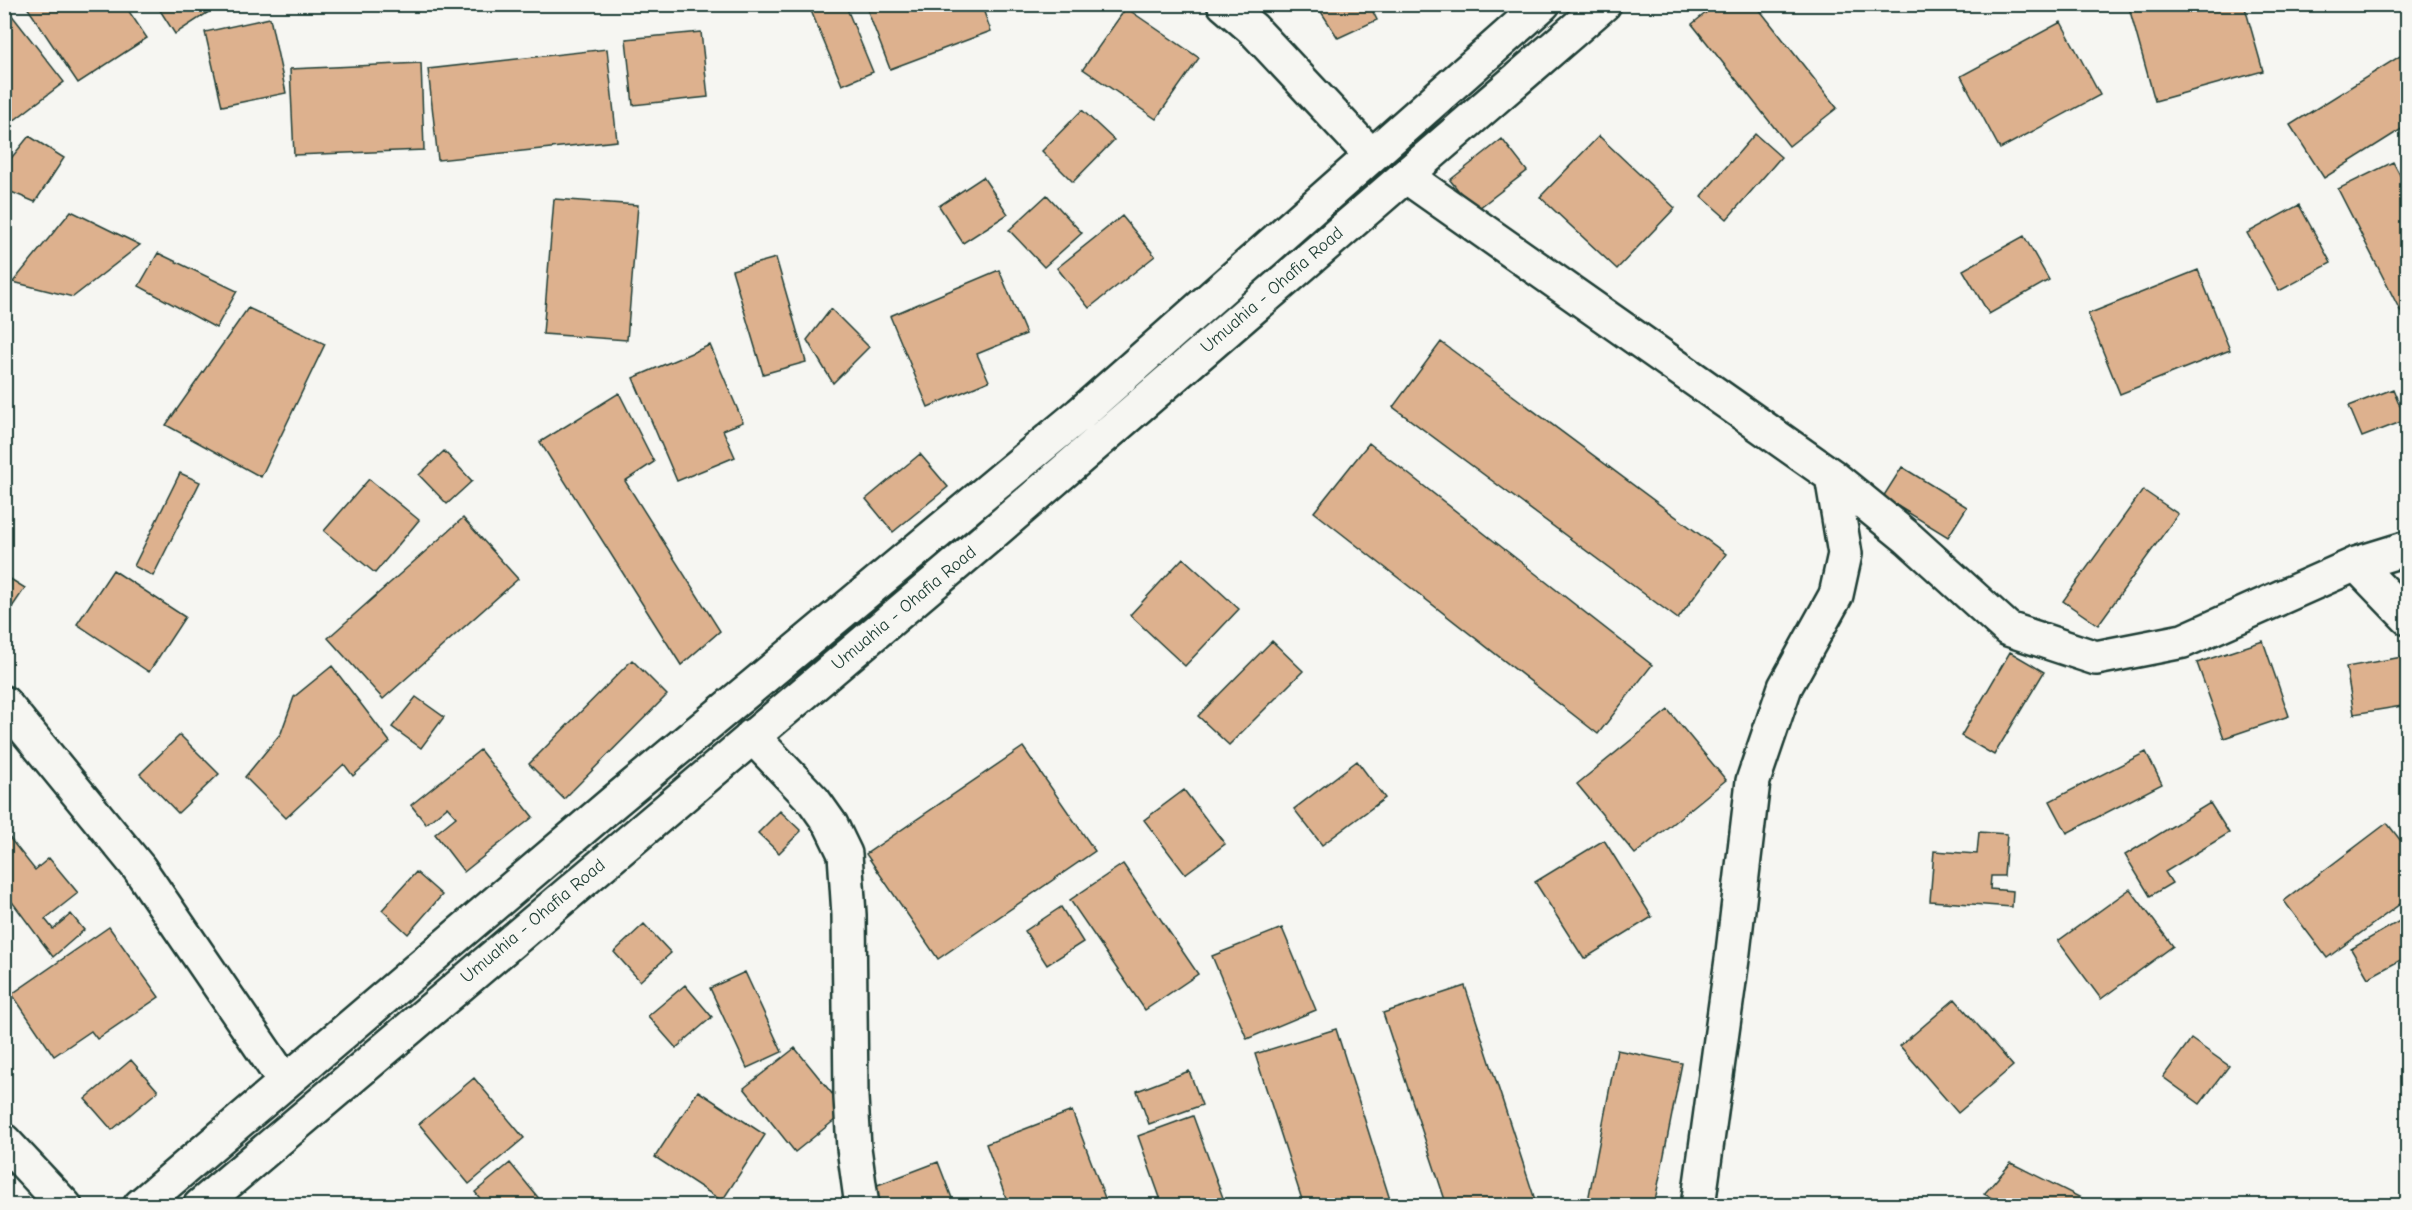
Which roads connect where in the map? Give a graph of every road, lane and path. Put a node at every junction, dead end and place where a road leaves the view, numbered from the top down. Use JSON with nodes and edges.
{"nodes":[{"id":1,"x":1224,"y":4,"type":"edge"},
{"id":2,"x":1543,"y":4,"type":"edge"},
{"id":3,"x":1604,"y":4,"type":"edge"},
{"id":4,"x":1371,"y":155,"type":"junction"},
{"id":5,"x":1407,"y":177,"type":"junction"},
{"id":6,"x":1282,"y":233,"type":"junction"},
{"id":7,"x":1308,"y":258,"type":"junction"},
{"id":8,"x":1832,"y":476,"type":"junction"},
{"id":9,"x":2408,"y":548,"type":"edge"},
{"id":10,"x":2356,"y":564,"type":"junction"},
{"id":11,"x":2408,"y":618,"type":"edge"},
{"id":12,"x":4,"y":703,"type":"edge"},
{"id":13,"x":752,"y":736,"type":"junction"},
{"id":14,"x":615,"y":801,"type":"junction"},
{"id":15,"x":642,"y":829,"type":"junction"},
{"id":16,"x":285,"y":1082,"type":"junction"},
{"id":17,"x":4,"y":1141,"type":"edge"},
{"id":18,"x":65,"y":1206,"type":"edge"},
{"id":19,"x":140,"y":1206,"type":"edge"},
{"id":20,"x":200,"y":1206,"type":"edge"},
{"id":21,"x":862,"y":1206,"type":"edge"},
{"id":22,"x":1698,"y":1206,"type":"edge"}],
"edges":[{"from":1,"to":4,"type":"main road"},
{"from":2,"to":4,"type":"main road","name":"Umuahia - Ohafia Road"},
{"from":3,"to":5,"type":"main road","name":"Umuahia - Ohafia Road"},
{"from":4,"to":6,"type":"main road","name":"Umuahia - Ohafia Road"},
{"from":5,"to":7,"type":"main road","name":"Umuahia - Ohafia Road"},
{"from":5,"to":8,"type":"main road"},
{"from":6,"to":7,"type":"main road"},
{"from":6,"to":14,"type":"main road","name":"Umuahia - Ohafia Road"},
{"from":7,"to":13,"type":"main road","name":"Umuahia - Ohafia Road"},
{"from":8,"to":10,"type":"main road"},
{"from":8,"to":22,"type":"main road"},
{"from":9,"to":10,"type":"main road"},
{"from":10,"to":11,"type":"main road"},
{"from":12,"to":16,"type":"main road"},
{"from":13,"to":15,"type":"main road","name":"Umuahia - Ohafia Road"},
{"from":13,"to":21,"type":"main road"},
{"from":14,"to":15,"type":"main road"},
{"from":14,"to":16,"type":"main road","name":"Umuahia - Ohafia Road"},
{"from":15,"to":20,"type":"main road","name":"Umuahia - Ohafia Road"},
{"from":16,"to":19,"type":"main road","name":"Umuahia - Ohafia Road"},
{"from":17,"to":18,"type":"main road"}]}
